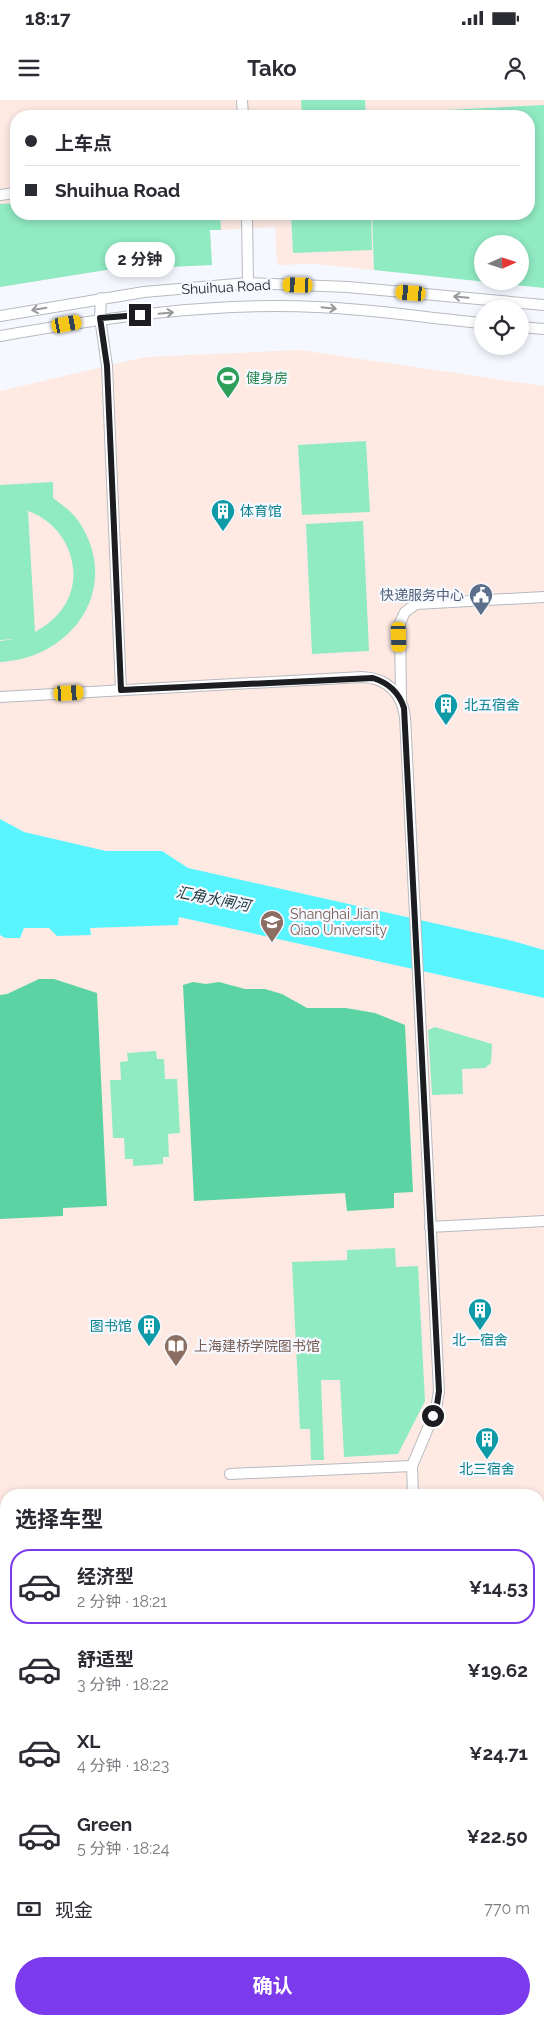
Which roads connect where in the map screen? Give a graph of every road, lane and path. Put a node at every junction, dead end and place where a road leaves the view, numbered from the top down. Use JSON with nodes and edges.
{"nodes":[{"id":1,"x":247,"y":220,"type":"edge"},
{"id":2,"x":248,"y":283,"type":"junction"},
{"id":3,"x":101,"y":298,"type":"junction"},
{"id":4,"x":544,"y":305,"type":"edge"},
{"id":5,"x":0,"y":316,"type":"edge"},
{"id":6,"x":100,"y":318,"type":"junction"},
{"id":7,"x":474,"y":322,"type":"edge"},
{"id":8,"x":529,"y":328,"type":"edge"},
{"id":9,"x":544,"y":330,"type":"edge"},
{"id":10,"x":0,"y":336,"type":"edge"},
{"id":11,"x":544,"y":597,"type":"edge"},
{"id":12,"x":121,"y":690,"type":"junction"},
{"id":13,"x":0,"y":697,"type":"edge"},
{"id":14,"x":401,"y":700,"type":"junction"},
{"id":15,"x":544,"y":1221,"type":"edge"},
{"id":16,"x":430,"y":1227,"type":"junction"},
{"id":17,"x":412,"y":1466,"type":"junction"},
{"id":18,"x":230,"y":1474,"type":"dead end"},
{"id":19,"x":413,"y":1489,"type":"edge"}],
"edges":[{"from":1,"to":2,"type":"street"},
{"from":2,"to":3,"type":"street","name":"Shuihua Road"},
{"from":4,"to":2,"type":"street","name":"Shuihua Road","one_way":true},
{"from":3,"to":5,"type":"street","name":"Shuihua Road","one_way":true},
{"from":3,"to":6,"type":"street"},
{"from":6,"to":7,"type":"street","name":"Shuihua Road","one_way":true},
{"from":6,"to":10,"type":"street","name":"Shuihua Road"},
{"from":6,"to":12,"type":"street"},
{"from":8,"to":9,"type":"street"},
{"from":11,"to":14,"type":"street"},
{"from":12,"to":13,"type":"street"},
{"from":12,"to":14,"type":"street"},
{"from":14,"to":16,"type":"street"},
{"from":15,"to":16,"type":"street"},
{"from":16,"to":17,"type":"street"},
{"from":17,"to":18,"type":"street"},
{"from":17,"to":19,"type":"street"}]}
